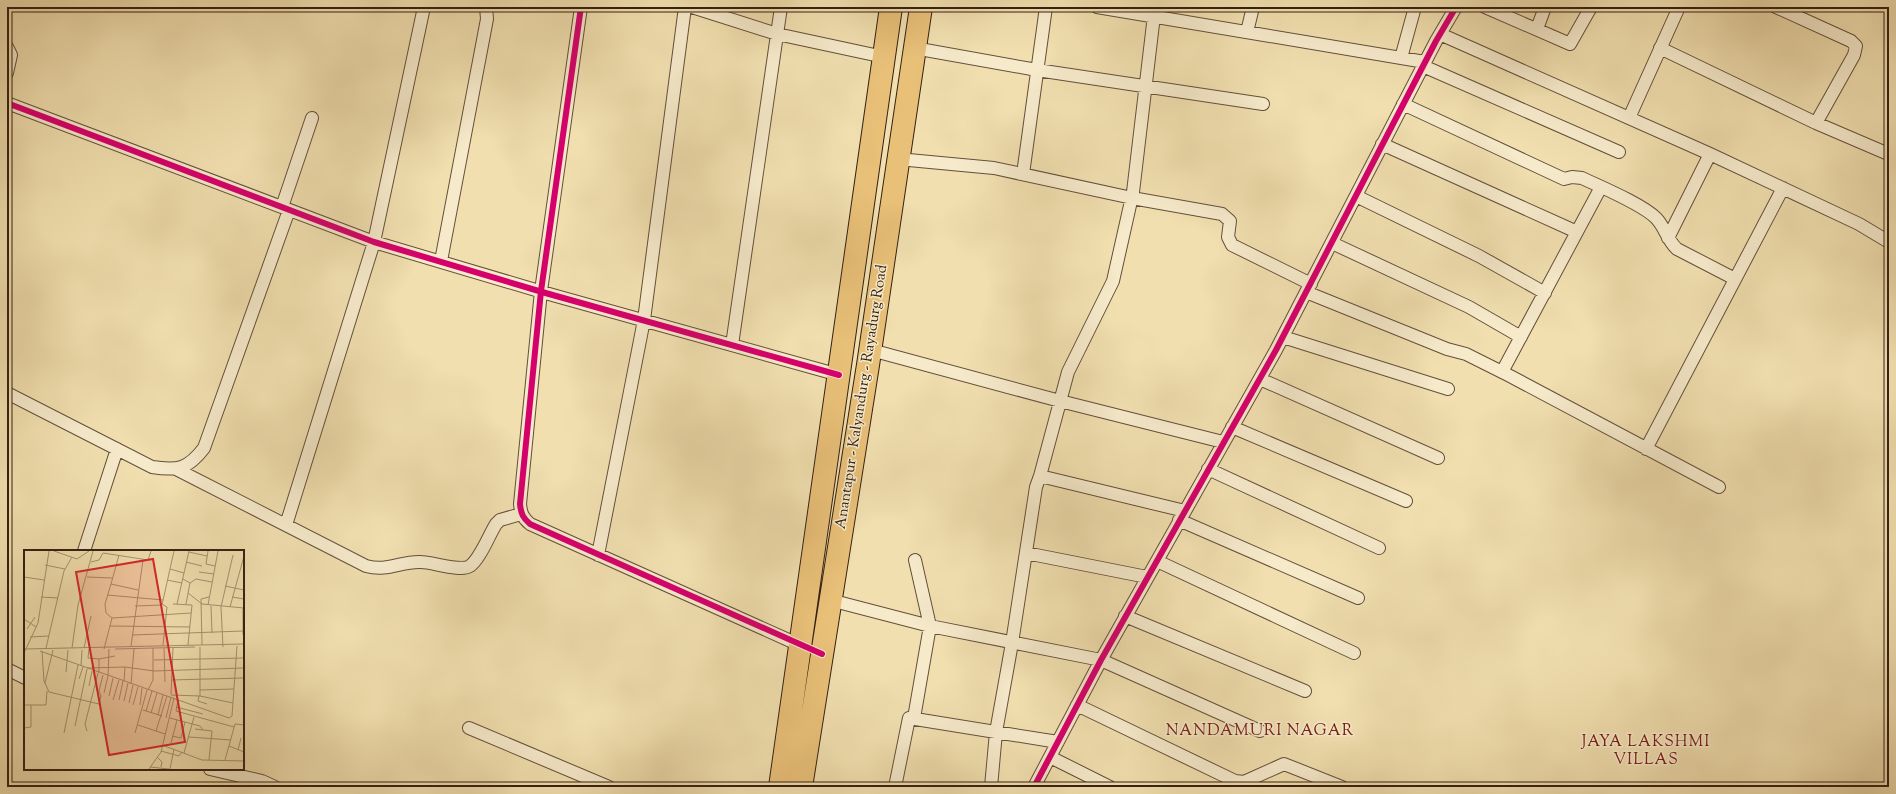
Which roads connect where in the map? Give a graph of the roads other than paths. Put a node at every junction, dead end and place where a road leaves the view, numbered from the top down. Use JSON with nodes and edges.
{"nodes":[{"id":1,"x":424,"y":7,"type":"edge"},
{"id":2,"x":486,"y":7,"type":"edge"},
{"id":3,"x":581,"y":7,"type":"edge"},
{"id":4,"x":685,"y":7,"type":"edge"},
{"id":5,"x":692,"y":7,"type":"edge"},
{"id":6,"x":781,"y":7,"type":"edge"},
{"id":7,"x":891,"y":7,"type":"edge"},
{"id":8,"x":921,"y":7,"type":"edge"},
{"id":9,"x":1046,"y":7,"type":"edge"},
{"id":10,"x":1097,"y":7,"type":"edge"},
{"id":11,"x":1253,"y":7,"type":"edge"},
{"id":12,"x":1415,"y":7,"type":"edge"},
{"id":13,"x":1456,"y":7,"type":"edge"},
{"id":14,"x":1485,"y":7,"type":"edge"},
{"id":15,"x":1545,"y":7,"type":"edge"},
{"id":16,"x":1591,"y":7,"type":"edge"},
{"id":17,"x":1679,"y":7,"type":"edge"},
{"id":18,"x":1776,"y":7,"type":"edge"},
{"id":19,"x":1155,"y":12,"type":"edge"},
{"id":20,"x":1536,"y":29,"type":"junction"},
{"id":21,"x":1247,"y":32,"type":"junction"},
{"id":22,"x":777,"y":34,"type":"junction"},
{"id":23,"x":1440,"y":34,"type":"junction"},
{"id":24,"x":7,"y":48,"type":"edge"},
{"id":25,"x":914,"y":48,"type":"junction"},
{"id":26,"x":1660,"y":48,"type":"junction"},
{"id":27,"x":884,"y":57,"type":"junction"},
{"id":28,"x":1400,"y":58,"type":"junction"},
{"id":29,"x":1424,"y":64,"type":"junction"},
{"id":30,"x":1037,"y":70,"type":"junction"},
{"id":31,"x":7,"y":72,"type":"edge"},
{"id":32,"x":1146,"y":86,"type":"junction"},
{"id":33,"x":7,"y":103,"type":"edge"},
{"id":34,"x":1263,"y":104,"type":"dead end"},
{"id":35,"x":1403,"y":104,"type":"junction"},
{"id":36,"x":312,"y":118,"type":"dead end"},
{"id":37,"x":1629,"y":118,"type":"junction"},
{"id":38,"x":1816,"y":122,"type":"junction"},
{"id":39,"x":1382,"y":144,"type":"junction"},
{"id":40,"x":1619,"y":152,"type":"dead end"},
{"id":41,"x":1886,"y":152,"type":"dead end"},
{"id":42,"x":1710,"y":154,"type":"junction"},
{"id":43,"x":898,"y":159,"type":"junction"},
{"id":44,"x":1023,"y":174,"type":"junction"},
{"id":45,"x":1601,"y":187,"type":"junction"},
{"id":46,"x":1783,"y":188,"type":"junction"},
{"id":47,"x":1356,"y":196,"type":"junction"},
{"id":48,"x":1132,"y":198,"type":"junction"},
{"id":49,"x":286,"y":209,"type":"junction"},
{"id":50,"x":1577,"y":232,"type":"junction"},
{"id":51,"x":1668,"y":238,"type":"junction"},
{"id":52,"x":374,"y":242,"type":"junction"},
{"id":53,"x":1889,"y":242,"type":"edge"},
{"id":54,"x":1332,"y":243,"type":"junction"},
{"id":55,"x":441,"y":261,"type":"junction"},
{"id":56,"x":1735,"y":279,"type":"junction"},
{"id":57,"x":1308,"y":288,"type":"junction"},
{"id":58,"x":541,"y":291,"type":"junction"},
{"id":59,"x":1544,"y":293,"type":"junction"},
{"id":60,"x":644,"y":320,"type":"junction"},
{"id":61,"x":1283,"y":337,"type":"junction"},
{"id":62,"x":1520,"y":337,"type":"junction"},
{"id":63,"x":732,"y":345,"type":"junction"},
{"id":64,"x":870,"y":350,"type":"junction"},
{"id":65,"x":1502,"y":372,"type":"junction"},
{"id":66,"x":839,"y":375,"type":"junction"},
{"id":67,"x":1260,"y":379,"type":"junction"},
{"id":68,"x":1448,"y":389,"type":"dead end"},
{"id":69,"x":7,"y":393,"type":"edge"},
{"id":70,"x":1060,"y":401,"type":"junction"},
{"id":71,"x":1232,"y":427,"type":"junction"},
{"id":72,"x":1223,"y":442,"type":"junction"},
{"id":73,"x":117,"y":449,"type":"junction"},
{"id":74,"x":1646,"y":449,"type":"junction"},
{"id":75,"x":1438,"y":458,"type":"dead end"},
{"id":76,"x":176,"y":469,"type":"junction"},
{"id":77,"x":1208,"y":469,"type":"junction"},
{"id":78,"x":1040,"y":476,"type":"junction"},
{"id":79,"x":1719,"y":487,"type":"dead end"},
{"id":80,"x":1406,"y":501,"type":"dead end"},
{"id":81,"x":521,"y":514,"type":"junction"},
{"id":82,"x":1182,"y":515,"type":"junction"},
{"id":83,"x":286,"y":525,"type":"junction"},
{"id":84,"x":1379,"y":548,"type":"dead end"},
{"id":85,"x":84,"y":550,"type":"edge"},
{"id":86,"x":1026,"y":553,"type":"junction"},
{"id":87,"x":598,"y":555,"type":"junction"},
{"id":88,"x":915,"y":560,"type":"dead end"},
{"id":89,"x":1157,"y":561,"type":"junction"},
{"id":90,"x":1147,"y":577,"type":"junction"},
{"id":91,"x":1358,"y":598,"type":"dead end"},
{"id":92,"x":830,"y":600,"type":"junction"},
{"id":93,"x":1125,"y":616,"type":"junction"},
{"id":94,"x":930,"y":626,"type":"junction"},
{"id":95,"x":1012,"y":643,"type":"junction"},
{"id":96,"x":800,"y":646,"type":"junction"},
{"id":97,"x":1354,"y":653,"type":"dead end"},
{"id":98,"x":822,"y":654,"type":"junction"},
{"id":99,"x":1101,"y":660,"type":"junction"},
{"id":100,"x":7,"y":669,"type":"edge"},
{"id":101,"x":24,"y":678,"type":"edge"},
{"id":102,"x":1305,"y":691,"type":"dead end"},
{"id":103,"x":1077,"y":705,"type":"junction"},
{"id":104,"x":914,"y":718,"type":"junction"},
{"id":105,"x":469,"y":728,"type":"dead end"},
{"id":106,"x":1260,"y":731,"type":"dead end"},
{"id":107,"x":996,"y":732,"type":"junction"},
{"id":108,"x":1058,"y":742,"type":"junction"},
{"id":109,"x":1050,"y":757,"type":"junction"},
{"id":110,"x":214,"y":770,"type":"edge"},
{"id":111,"x":275,"y":787,"type":"edge"},
{"id":112,"x":609,"y":787,"type":"edge"},
{"id":113,"x":780,"y":787,"type":"edge"},
{"id":114,"x":801,"y":787,"type":"edge"},
{"id":115,"x":896,"y":787,"type":"edge"},
{"id":116,"x":991,"y":787,"type":"edge"},
{"id":117,"x":1034,"y":787,"type":"edge"},
{"id":118,"x":1110,"y":787,"type":"edge"},
{"id":119,"x":1342,"y":787,"type":"edge"}],
"edges":[{"from":1,"to":52,"type":"street"},
{"from":2,"to":55,"type":"street"},
{"from":3,"to":58,"type":"street"},
{"from":4,"to":60,"type":"street"},
{"from":5,"to":22,"type":"street"},
{"from":6,"to":22,"type":"street"},
{"from":7,"to":27,"type":"highway","name":"Anantapur - Kalyandurg - Rayadurg Road"},
{"from":8,"to":25,"type":"highway","name":"Anantapur - Kalyandurg - Rayadurg Road"},
{"from":9,"to":30,"type":"street"},
{"from":10,"to":19,"type":"street"},
{"from":11,"to":21,"type":"street"},
{"from":12,"to":28,"type":"street"},
{"from":13,"to":23,"type":"street"},
{"from":14,"to":20,"type":"street"},
{"from":15,"to":20,"type":"street"},
{"from":16,"to":20,"type":"street"},
{"from":17,"to":26,"type":"street"},
{"from":18,"to":38,"type":"street"},
{"from":19,"to":21,"type":"street"},
{"from":19,"to":32,"type":"street"},
{"from":21,"to":28,"type":"street"},
{"from":22,"to":27,"type":"street"},
{"from":22,"to":63,"type":"street"},
{"from":23,"to":29,"type":"street"},
{"from":23,"to":37,"type":"street"},
{"from":24,"to":31,"type":"street"},
{"from":25,"to":30,"type":"street"},
{"from":25,"to":43,"type":"highway","name":"Anantapur - Kalyandurg - Rayadurg Road"},
{"from":26,"to":37,"type":"street"},
{"from":26,"to":38,"type":"street"},
{"from":27,"to":66,"type":"highway","name":"Anantapur - Kalyandurg - Rayadurg Road"},
{"from":28,"to":29,"type":"street"},
{"from":29,"to":35,"type":"street"},
{"from":29,"to":40,"type":"street"},
{"from":30,"to":32,"type":"street"},
{"from":30,"to":44,"type":"street"},
{"from":32,"to":34,"type":"street"},
{"from":32,"to":48,"type":"street"},
{"from":33,"to":49,"type":"street"},
{"from":35,"to":39,"type":"street"},
{"from":35,"to":45,"type":"street"},
{"from":36,"to":49,"type":"street"},
{"from":37,"to":42,"type":"street"},
{"from":38,"to":41,"type":"street"},
{"from":39,"to":47,"type":"street"},
{"from":39,"to":50,"type":"street"},
{"from":42,"to":46,"type":"street"},
{"from":42,"to":51,"type":"street"},
{"from":43,"to":44,"type":"street"},
{"from":43,"to":64,"type":"highway","name":"Anantapur - Kalyandurg - Rayadurg Road"},
{"from":44,"to":48,"type":"street"},
{"from":45,"to":50,"type":"street"},
{"from":45,"to":51,"type":"street"},
{"from":46,"to":53,"type":"street"},
{"from":46,"to":56,"type":"street"},
{"from":47,"to":54,"type":"street"},
{"from":47,"to":59,"type":"street"},
{"from":48,"to":57,"type":"street"},
{"from":48,"to":70,"type":"street"},
{"from":49,"to":52,"type":"street"},
{"from":49,"to":76,"type":"street"},
{"from":50,"to":59,"type":"street"},
{"from":51,"to":56,"type":"street"},
{"from":52,"to":55,"type":"street"},
{"from":52,"to":83,"type":"street"},
{"from":54,"to":57,"type":"street"},
{"from":54,"to":62,"type":"street"},
{"from":55,"to":58,"type":"street"},
{"from":56,"to":74,"type":"street"},
{"from":57,"to":61,"type":"street"},
{"from":57,"to":65,"type":"street"},
{"from":58,"to":60,"type":"street"},
{"from":58,"to":81,"type":"street"},
{"from":59,"to":62,"type":"street"},
{"from":60,"to":63,"type":"street"},
{"from":60,"to":87,"type":"street"},
{"from":61,"to":67,"type":"street"},
{"from":61,"to":68,"type":"street"},
{"from":62,"to":65,"type":"street"},
{"from":63,"to":66,"type":"street"},
{"from":64,"to":70,"type":"street"},
{"from":64,"to":92,"type":"highway","name":"Anantapur - Kalyandurg - Rayadurg Road"},
{"from":65,"to":74,"type":"street"},
{"from":66,"to":96,"type":"highway","name":"Anantapur - Kalyandurg - Rayadurg Road"},
{"from":67,"to":71,"type":"street"},
{"from":67,"to":75,"type":"street"},
{"from":69,"to":73,"type":"street"},
{"from":70,"to":72,"type":"street"},
{"from":70,"to":78,"type":"street"},
{"from":71,"to":72,"type":"street"},
{"from":71,"to":80,"type":"street"},
{"from":72,"to":77,"type":"street"},
{"from":73,"to":76,"type":"street"},
{"from":73,"to":85,"type":"street"},
{"from":74,"to":79,"type":"street"},
{"from":76,"to":83,"type":"street"},
{"from":77,"to":82,"type":"street"},
{"from":77,"to":84,"type":"street"},
{"from":78,"to":82,"type":"street"},
{"from":78,"to":86,"type":"street"},
{"from":81,"to":83,"type":"street"},
{"from":81,"to":87,"type":"street"},
{"from":82,"to":89,"type":"street"},
{"from":82,"to":91,"type":"street"},
{"from":86,"to":90,"type":"street"},
{"from":86,"to":95,"type":"street"},
{"from":87,"to":96,"type":"street"},
{"from":88,"to":94,"type":"street"},
{"from":89,"to":90,"type":"street"},
{"from":89,"to":97,"type":"street"},
{"from":90,"to":93,"type":"street"},
{"from":92,"to":94,"type":"street"},
{"from":92,"to":98,"type":"highway","name":"Anantapur - Kalyandurg - Rayadurg Road"},
{"from":93,"to":99,"type":"street"},
{"from":93,"to":102,"type":"street"},
{"from":94,"to":95,"type":"street"},
{"from":94,"to":104,"type":"street"},
{"from":95,"to":99,"type":"street"},
{"from":95,"to":107,"type":"street"},
{"from":96,"to":98,"type":"street"},
{"from":96,"to":113,"type":"highway","name":"Anantapur - Kalyandurg - Rayadurg Road"},
{"from":98,"to":114,"type":"highway","name":"Anantapur - Kalyandurg - Rayadurg Road"},
{"from":99,"to":103,"type":"street"},
{"from":99,"to":106,"type":"street"},
{"from":100,"to":101,"type":"street"},
{"from":103,"to":108,"type":"street"},
{"from":103,"to":119,"type":"street"},
{"from":104,"to":107,"type":"street"},
{"from":104,"to":115,"type":"street"},
{"from":105,"to":112,"type":"street"},
{"from":107,"to":108,"type":"street"},
{"from":107,"to":116,"type":"street"},
{"from":108,"to":109,"type":"street"},
{"from":109,"to":117,"type":"street"},
{"from":109,"to":118,"type":"street"},
{"from":110,"to":111,"type":"street"}]}
